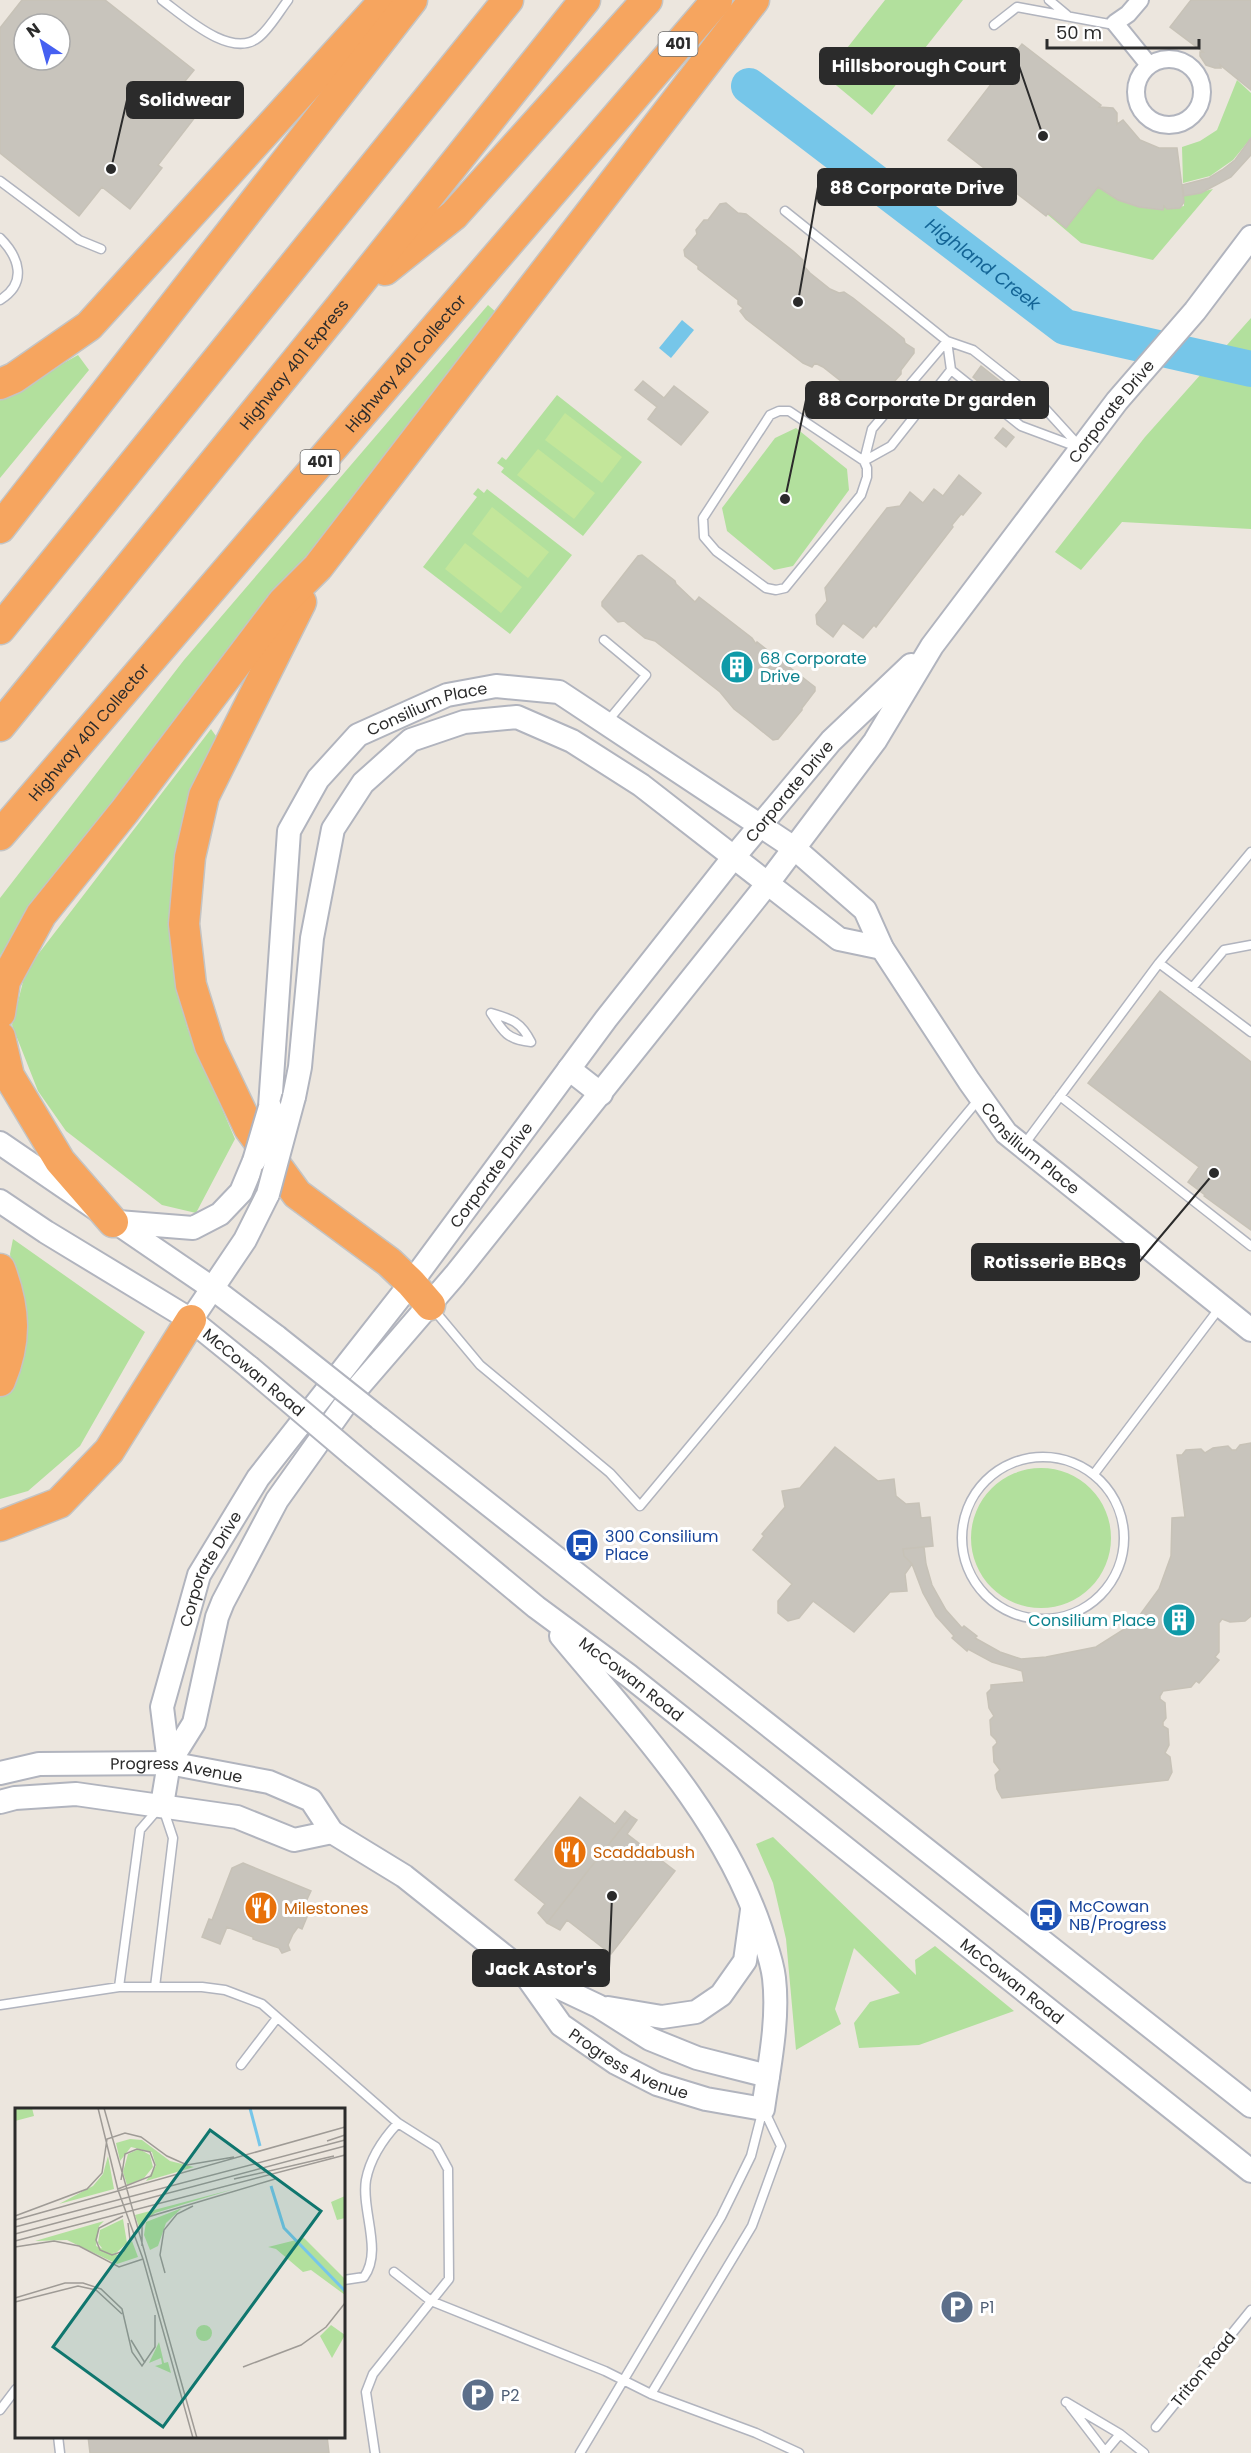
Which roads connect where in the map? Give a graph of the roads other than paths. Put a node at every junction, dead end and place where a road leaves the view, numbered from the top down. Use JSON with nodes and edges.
{"nodes":[{"id":1,"x":162,"y":0,"type":"edge"},
{"id":2,"x":288,"y":0,"type":"edge"},
{"id":3,"x":385,"y":0,"type":"edge"},
{"id":4,"x":412,"y":0,"type":"edge"},
{"id":5,"x":508,"y":0,"type":"edge"},
{"id":6,"x":585,"y":0,"type":"edge"},
{"id":7,"x":646,"y":0,"type":"edge"},
{"id":8,"x":717,"y":0,"type":"edge"},
{"id":9,"x":754,"y":0,"type":"edge"},
{"id":10,"x":1050,"y":0,"type":"edge"},
{"id":11,"x":1140,"y":0,"type":"edge"},
{"id":12,"x":1070,"y":17,"type":"junction"},
{"id":13,"x":1115,"y":23,"type":"junction"},
{"id":14,"x":994,"y":25,"type":"dead end"},
{"id":15,"x":1149,"y":65,"type":"junction"},
{"id":16,"x":0,"y":181,"type":"edge"},
{"id":17,"x":785,"y":211,"type":"dead end"},
{"id":18,"x":1251,"y":237,"type":"edge"},
{"id":19,"x":0,"y":238,"type":"edge"},
{"id":20,"x":101,"y":249,"type":"dead end"},
{"id":21,"x":0,"y":300,"type":"edge"},
{"id":22,"x":341,"y":306,"type":"junction"},
{"id":23,"x":947,"y":340,"type":"junction"},
{"id":24,"x":951,"y":370,"type":"junction"},
{"id":25,"x":0,"y":384,"type":"edge"},
{"id":26,"x":1081,"y":448,"type":"junction"},
{"id":27,"x":864,"y":461,"type":"junction"},
{"id":28,"x":0,"y":528,"type":"edge"},
{"id":29,"x":318,"y":567,"type":"junction"},
{"id":30,"x":0,"y":628,"type":"edge"},
{"id":31,"x":603,"y":640,"type":"dead end"},
{"id":32,"x":932,"y":646,"type":"junction"},
{"id":33,"x":607,"y":723,"type":"junction"},
{"id":34,"x":0,"y":726,"type":"edge"},
{"id":35,"x":758,"y":826,"type":"junction"},
{"id":36,"x":0,"y":835,"type":"edge"},
{"id":37,"x":794,"y":848,"type":"junction"},
{"id":38,"x":1251,"y":852,"type":"edge"},
{"id":39,"x":733,"y":858,"type":"junction"},
{"id":40,"x":768,"y":883,"type":"junction"},
{"id":41,"x":1251,"y":945,"type":"edge"},
{"id":42,"x":882,"y":948,"type":"junction"},
{"id":43,"x":1159,"y":963,"type":"junction"},
{"id":44,"x":1192,"y":988,"type":"junction"},
{"id":45,"x":0,"y":1013,"type":"edge"},
{"id":46,"x":491,"y":1013,"type":"joint"},
{"id":47,"x":1251,"y":1032,"type":"edge"},
{"id":48,"x":0,"y":1037,"type":"edge"},
{"id":49,"x":569,"y":1068,"type":"junction"},
{"id":50,"x":601,"y":1094,"type":"junction"},
{"id":51,"x":1060,"y":1096,"type":"junction"},
{"id":52,"x":980,"y":1097,"type":"junction"},
{"id":53,"x":0,"y":1143,"type":"edge"},
{"id":54,"x":1023,"y":1146,"type":"junction"},
{"id":55,"x":0,"y":1201,"type":"edge"},
{"id":56,"x":113,"y":1222,"type":"junction"},
{"id":57,"x":1251,"y":1246,"type":"edge"},
{"id":58,"x":0,"y":1269,"type":"edge"},
{"id":59,"x":212,"y":1287,"type":"junction"},
{"id":60,"x":421,"y":1294,"type":"junction"},
{"id":61,"x":1221,"y":1306,"type":"junction"},
{"id":62,"x":192,"y":1320,"type":"junction"},
{"id":63,"x":1251,"y":1330,"type":"edge"},
{"id":64,"x":0,"y":1381,"type":"edge"},
{"id":65,"x":1094,"y":1474,"type":"junction"},
{"id":66,"x":0,"y":1526,"type":"edge"},
{"id":67,"x":536,"y":1607,"type":"junction"},
{"id":68,"x":169,"y":1763,"type":"junction"},
{"id":69,"x":0,"y":1773,"type":"edge"},
{"id":70,"x":0,"y":1802,"type":"edge"},
{"id":71,"x":162,"y":1805,"type":"junction"},
{"id":72,"x":332,"y":1832,"type":"junction"},
{"id":73,"x":753,"y":1905,"type":"junction"},
{"id":74,"x":522,"y":1970,"type":"junction"},
{"id":75,"x":119,"y":1987,"type":"junction"},
{"id":76,"x":155,"y":1987,"type":"junction"},
{"id":77,"x":0,"y":2005,"type":"edge"},
{"id":78,"x":598,"y":2006,"type":"junction"},
{"id":79,"x":277,"y":2018,"type":"junction"},
{"id":80,"x":241,"y":2065,"type":"dead end"},
{"id":81,"x":768,"y":2076,"type":"junction"},
{"id":82,"x":1251,"y":2106,"type":"edge"},
{"id":83,"x":763,"y":2109,"type":"junction"},
{"id":84,"x":398,"y":2123,"type":"junction"},
{"id":85,"x":1251,"y":2171,"type":"edge"},
{"id":86,"x":394,"y":2272,"type":"dead end"},
{"id":87,"x":345,"y":2280,"type":"edge"},
{"id":88,"x":430,"y":2301,"type":"junction"},
{"id":89,"x":1251,"y":2310,"type":"edge"},
{"id":90,"x":623,"y":2379,"type":"junction"},
{"id":91,"x":15,"y":2391,"type":"edge"},
{"id":92,"x":651,"y":2394,"type":"junction"},
{"id":93,"x":0,"y":2410,"type":"edge"},
{"id":94,"x":1156,"y":2427,"type":"dead end"},
{"id":95,"x":1120,"y":2434,"type":"junction"},
{"id":96,"x":58,"y":2438,"type":"edge"},
{"id":97,"x":1105,"y":2452,"type":"edge"},
{"id":98,"x":60,"y":2453,"type":"edge"},
{"id":99,"x":375,"y":2453,"type":"edge"},
{"id":100,"x":580,"y":2453,"type":"edge"},
{"id":101,"x":799,"y":2453,"type":"edge"},
{"id":102,"x":1144,"y":2453,"type":"edge"}],
"edges":[{"from":1,"to":2,"type":"lane"},
{"from":3,"to":25,"type":"highway"},
{"from":4,"to":28,"type":"highway"},
{"from":5,"to":30,"type":"highway"},
{"from":6,"to":22,"type":"highway","name":"Highway 401 Express"},
{"from":7,"to":22,"type":"highway"},
{"from":8,"to":36,"type":"highway","name":"Highway 401 Collector","number":"401"},
{"from":9,"to":29,"type":"highway"},
{"from":10,"to":12,"type":"lane"},
{"from":11,"to":13,"type":"street"},
{"from":12,"to":13,"type":"lane"},
{"from":12,"to":14,"type":"lane"},
{"from":13,"to":15,"type":"street"},
{"from":15,"to":15,"type":"street"},
{"from":16,"to":20,"type":"lane"},
{"from":17,"to":23,"type":"lane"},
{"from":18,"to":26,"type":"street","name":"Corporate Drive"},
{"from":19,"to":21,"type":"lane"},
{"from":22,"to":34,"type":"highway","name":"Highway 401 Express"},
{"from":23,"to":24,"type":"lane"},
{"from":23,"to":26,"type":"lane"},
{"from":23,"to":27,"type":"lane"},
{"from":24,"to":26,"type":"lane"},
{"from":24,"to":27,"type":"lane"},
{"from":26,"to":32,"type":"street","name":"Corporate Drive"},
{"from":27,"to":27,"type":"lane"},
{"from":29,"to":45,"type":"highway"},
{"from":29,"to":60,"type":"highway"},
{"from":31,"to":33,"type":"lane"},
{"from":32,"to":35,"type":"street","name":"Corporate Drive"},
{"from":32,"to":37,"type":"street","name":"Corporate Drive"},
{"from":33,"to":35,"type":"street","name":"Consilium Place"},
{"from":33,"to":56,"type":"street","name":"Consilium Place","bridge":true},
{"from":35,"to":37,"type":"street","name":"Consilium Place"},
{"from":35,"to":39,"type":"street","name":"Corporate Drive"},
{"from":37,"to":40,"type":"street","name":"Corporate Drive"},
{"from":37,"to":42,"type":"street","name":"Consilium Place"},
{"from":38,"to":43,"type":"lane"},
{"from":39,"to":40,"type":"street","name":"Consilium Place"},
{"from":39,"to":49,"type":"street","name":"Corporate Drive"},
{"from":39,"to":59,"type":"street","name":"Consilium Place","bridge":true},
{"from":40,"to":42,"type":"street","name":"Consilium Place"},
{"from":40,"to":50,"type":"street","name":"Corporate Drive"},
{"from":41,"to":44,"type":"lane"},
{"from":42,"to":52,"type":"street","name":"Consilium Place"},
{"from":43,"to":44,"type":"lane"},
{"from":43,"to":51,"type":"lane"},
{"from":44,"to":47,"type":"lane"},
{"from":46,"to":46,"type":"lane"},
{"from":48,"to":56,"type":"highway"},
{"from":49,"to":50,"type":"street"},
{"from":49,"to":60,"type":"street","name":"Corporate Drive"},
{"from":50,"to":60,"type":"street","name":"Corporate Drive"},
{"from":51,"to":54,"type":"lane"},
{"from":51,"to":57,"type":"lane"},
{"from":52,"to":54,"type":"street","name":"Consilium Place"},
{"from":52,"to":60,"type":"lane"},
{"from":53,"to":56,"type":"street"},
{"from":54,"to":61,"type":"street","name":"Consilium Place"},
{"from":55,"to":62,"type":"street","name":"McCowan Road"},
{"from":56,"to":59,"type":"street"},
{"from":58,"to":64,"type":"highway"},
{"from":59,"to":62,"type":"street","name":"Consilium Place"},
{"from":59,"to":82,"type":"street","bridge":true},
{"from":60,"to":68,"type":"street","name":"Corporate Drive"},
{"from":60,"to":68,"type":"street","name":"Corporate Drive"},
{"from":61,"to":63,"type":"street","name":"Consilium Place"},
{"from":61,"to":65,"type":"lane"},
{"from":62,"to":66,"type":"highway"},
{"from":62,"to":67,"type":"street","name":"McCowan Road","bridge":true},
{"from":65,"to":65,"type":"lane"},
{"from":67,"to":73,"type":"street"},
{"from":67,"to":85,"type":"street","name":"McCowan Road"},
{"from":68,"to":69,"type":"street","name":"Progress Avenue"},
{"from":68,"to":71,"type":"street","name":"Corporate Drive"},
{"from":68,"to":72,"type":"street","name":"Progress Avenue"},
{"from":70,"to":71,"type":"street","name":"Progress Avenue"},
{"from":71,"to":72,"type":"street","name":"Progress Avenue"},
{"from":71,"to":75,"type":"lane"},
{"from":71,"to":76,"type":"lane"},
{"from":72,"to":74,"type":"street","name":"Progress Avenue"},
{"from":73,"to":78,"type":"street"},
{"from":73,"to":81,"type":"street"},
{"from":74,"to":78,"type":"street","name":"Progress Avenue"},
{"from":74,"to":83,"type":"street","name":"Progress Avenue"},
{"from":75,"to":76,"type":"lane"},
{"from":75,"to":77,"type":"lane"},
{"from":76,"to":79,"type":"lane"},
{"from":78,"to":81,"type":"street","name":"Progress Avenue"},
{"from":79,"to":80,"type":"lane"},
{"from":79,"to":84,"type":"lane"},
{"from":81,"to":83,"type":"street"},
{"from":83,"to":90,"type":"lane"},
{"from":83,"to":92,"type":"lane"},
{"from":84,"to":87,"type":"lane"},
{"from":84,"to":88,"type":"lane"},
{"from":86,"to":88,"type":"lane"},
{"from":88,"to":90,"type":"lane"},
{"from":88,"to":99,"type":"lane"},
{"from":89,"to":94,"type":"lane","name":"Triton Road"},
{"from":90,"to":92,"type":"lane"},
{"from":90,"to":100,"type":"lane"},
{"from":91,"to":93,"type":"lane"},
{"from":92,"to":101,"type":"lane"},
{"from":95,"to":97,"type":"lane"},
{"from":95,"to":97,"type":"lane"},
{"from":95,"to":102,"type":"lane"},
{"from":96,"to":98,"type":"lane"}]}
